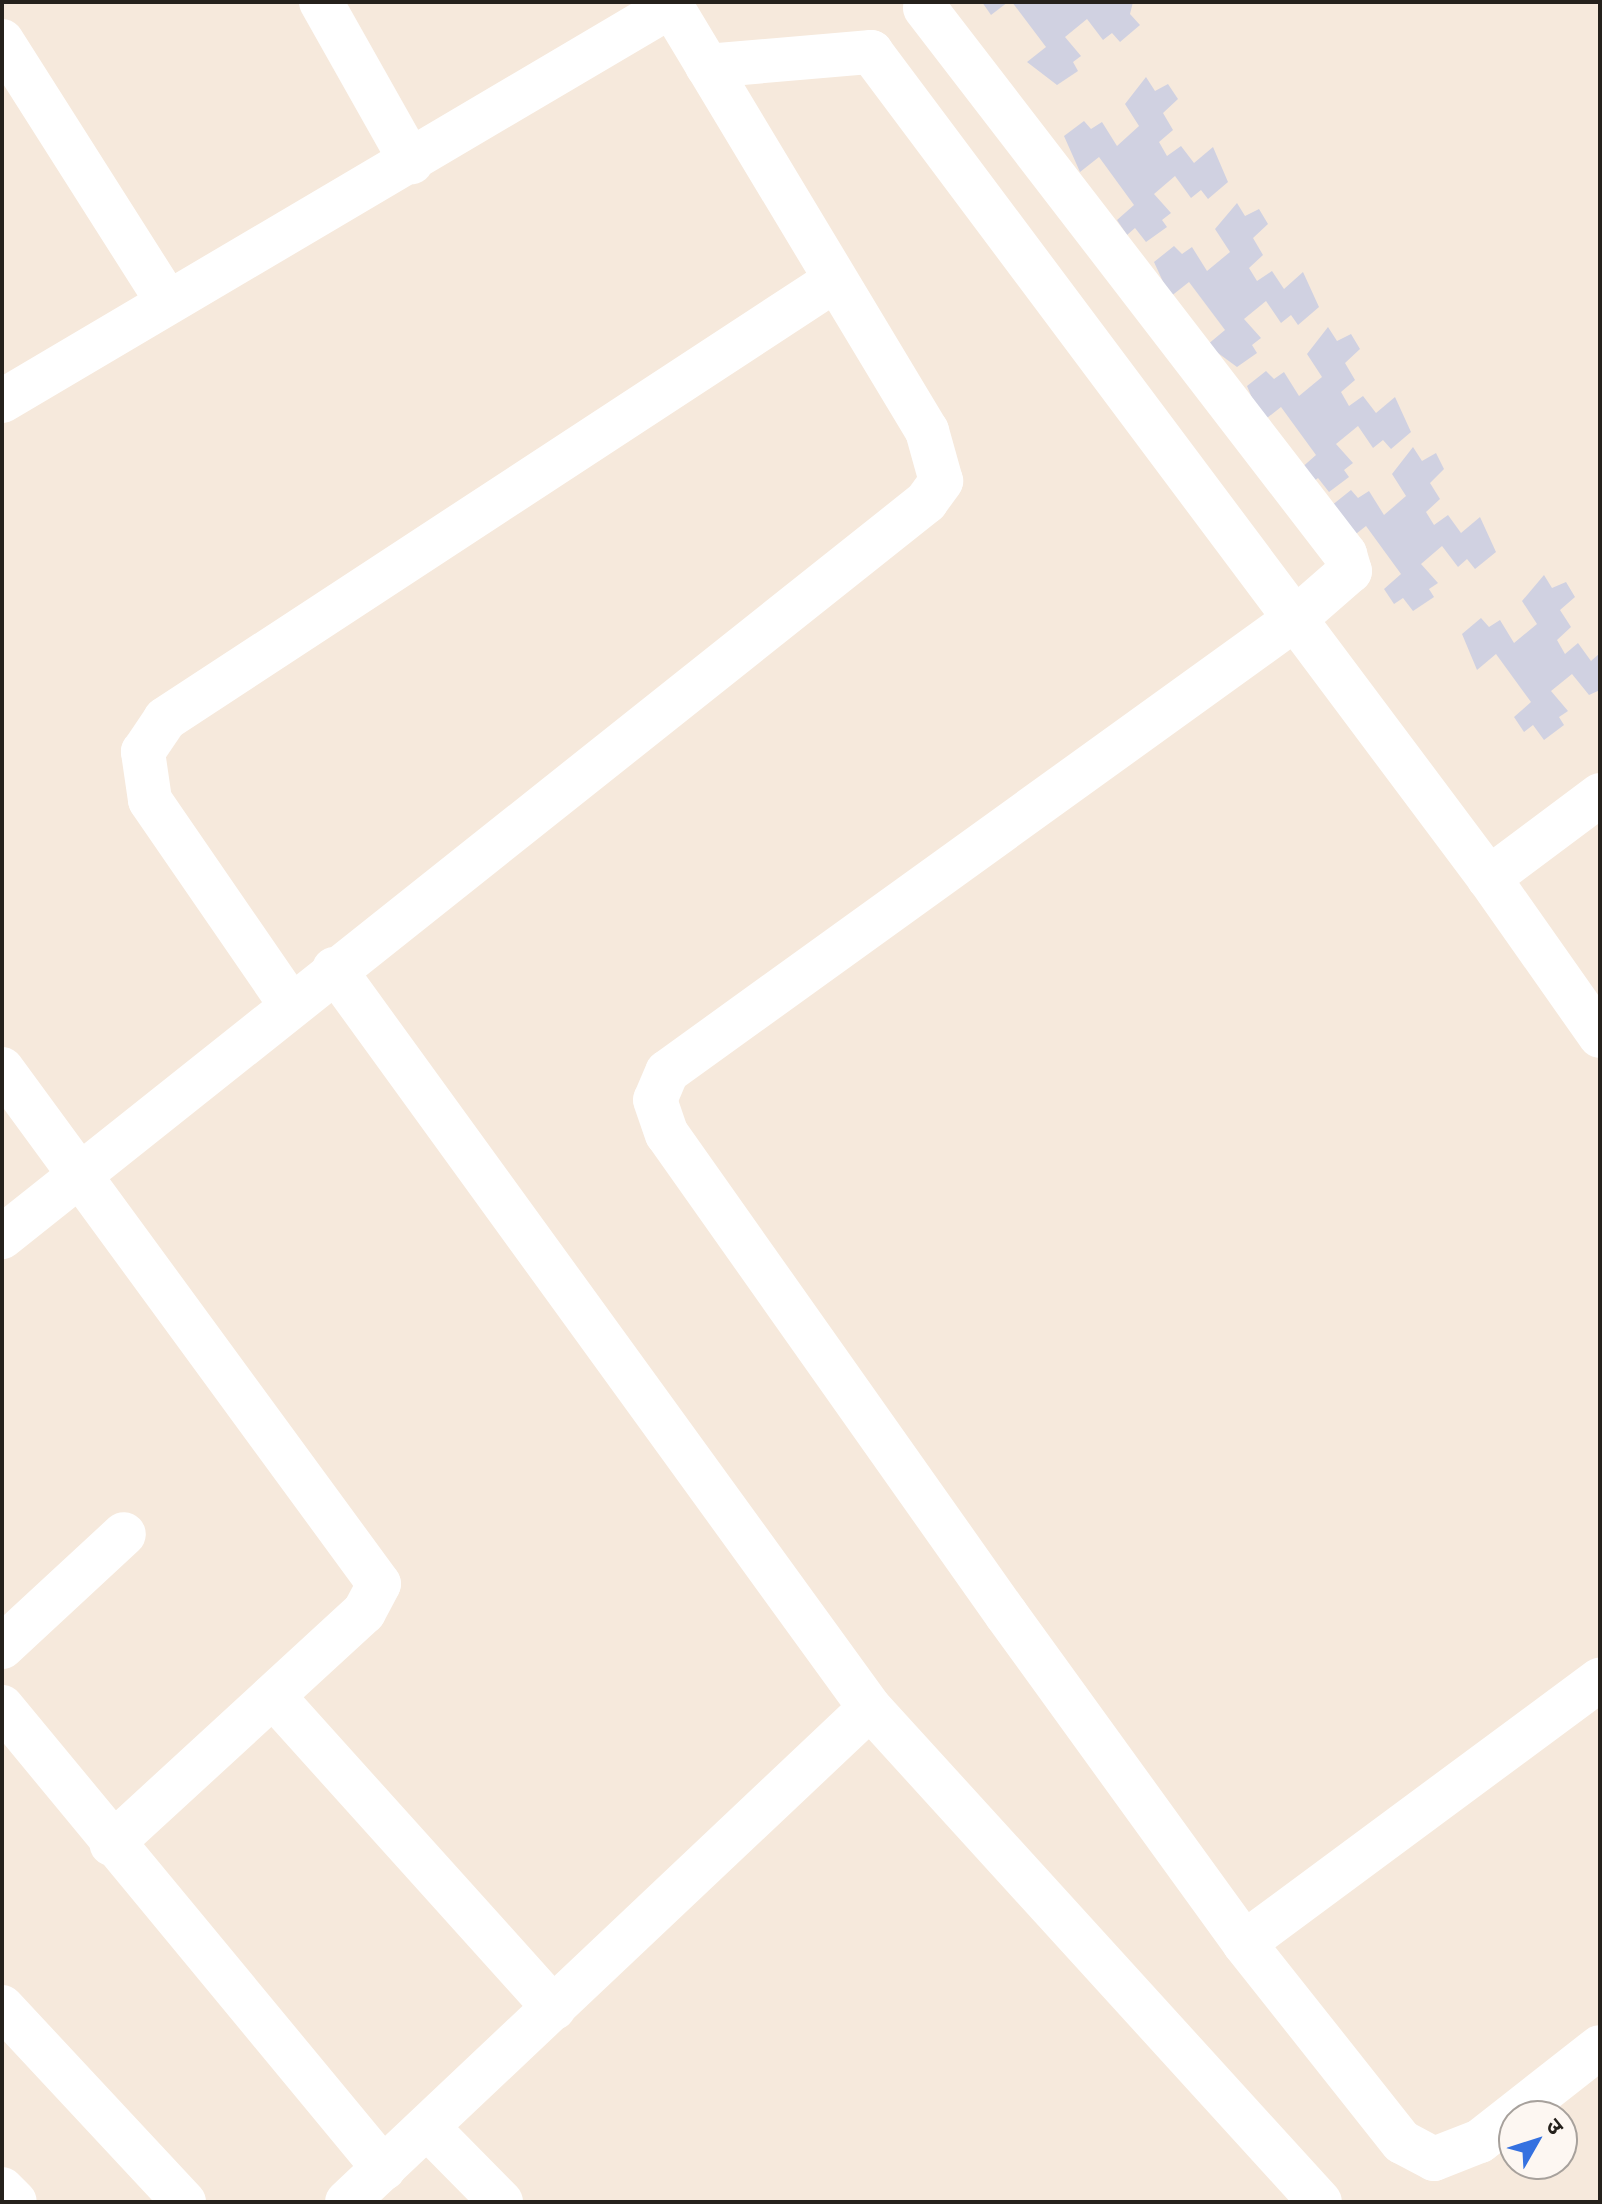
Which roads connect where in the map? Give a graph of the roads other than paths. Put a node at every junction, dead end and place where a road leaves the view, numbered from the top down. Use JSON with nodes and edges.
{"nodes":[{"id":1,"x":321,"y":2,"type":"edge"},
{"id":2,"x":670,"y":4,"type":"edge"},
{"id":3,"x":930,"y":5,"type":"edge"},
{"id":4,"x":2,"y":41,"type":"edge"},
{"id":5,"x":871,"y":52,"type":"junction"},
{"id":6,"x":707,"y":66,"type":"junction"},
{"id":7,"x":411,"y":162,"type":"junction"},
{"id":8,"x":835,"y":280,"type":"junction"},
{"id":9,"x":167,"y":301,"type":"junction"},
{"id":10,"x":2,"y":401,"type":"edge"},
{"id":11,"x":1295,"y":619,"type":"junction"},
{"id":12,"x":1600,"y":795,"type":"edge"},
{"id":13,"x":1489,"y":878,"type":"junction"},
{"id":14,"x":334,"y":969,"type":"junction"},
{"id":15,"x":290,"y":1004,"type":"junction"},
{"id":16,"x":1600,"y":1036,"type":"edge"},
{"id":17,"x":2,"y":1069,"type":"edge"},
{"id":18,"x":77,"y":1177,"type":"junction"},
{"id":19,"x":2,"y":1237,"type":"edge"},
{"id":20,"x":124,"y":1534,"type":"dead end"},
{"id":21,"x":2,"y":1647,"type":"edge"},
{"id":22,"x":1600,"y":1680,"type":"edge"},
{"id":23,"x":273,"y":1696,"type":"junction"},
{"id":24,"x":2,"y":1707,"type":"edge"},
{"id":25,"x":870,"y":1708,"type":"junction"},
{"id":26,"x":112,"y":1844,"type":"junction"},
{"id":27,"x":1244,"y":1943,"type":"junction"},
{"id":28,"x":2,"y":2007,"type":"edge"},
{"id":29,"x":554,"y":2008,"type":"junction"},
{"id":30,"x":1600,"y":2047,"type":"edge"},
{"id":31,"x":428,"y":2128,"type":"junction"},
{"id":32,"x":384,"y":2169,"type":"junction"},
{"id":33,"x":2,"y":2189,"type":"edge"},
{"id":34,"x":15,"y":2202,"type":"edge"},
{"id":35,"x":184,"y":2202,"type":"edge"},
{"id":36,"x":347,"y":2202,"type":"edge"},
{"id":37,"x":501,"y":2202,"type":"edge"},
{"id":38,"x":1320,"y":2202,"type":"edge"}],
"edges":[{"from":1,"to":7,"type":"street"},
{"from":2,"to":6,"type":"street"},
{"from":2,"to":7,"type":"street"},
{"from":3,"to":5,"type":"street"},
{"from":3,"to":11,"type":"street"},
{"from":4,"to":9,"type":"street"},
{"from":5,"to":6,"type":"street"},
{"from":5,"to":11,"type":"street"},
{"from":6,"to":8,"type":"street"},
{"from":7,"to":9,"type":"street"},
{"from":8,"to":14,"type":"street"},
{"from":8,"to":15,"type":"street"},
{"from":9,"to":10,"type":"street"},
{"from":11,"to":13,"type":"street"},
{"from":11,"to":27,"type":"street"},
{"from":12,"to":13,"type":"street"},
{"from":13,"to":16,"type":"street"},
{"from":14,"to":15,"type":"street"},
{"from":14,"to":25,"type":"street"},
{"from":15,"to":18,"type":"street"},
{"from":17,"to":18,"type":"street"},
{"from":18,"to":19,"type":"street"},
{"from":18,"to":23,"type":"street"},
{"from":20,"to":21,"type":"street"},
{"from":22,"to":27,"type":"street"},
{"from":23,"to":26,"type":"street"},
{"from":23,"to":29,"type":"street"},
{"from":24,"to":26,"type":"street"},
{"from":25,"to":29,"type":"street"},
{"from":25,"to":38,"type":"street"},
{"from":26,"to":32,"type":"street"},
{"from":27,"to":30,"type":"street"},
{"from":28,"to":35,"type":"street"},
{"from":29,"to":31,"type":"street"},
{"from":31,"to":32,"type":"street"},
{"from":31,"to":37,"type":"street"},
{"from":32,"to":36,"type":"street"},
{"from":33,"to":34,"type":"street"}]}
